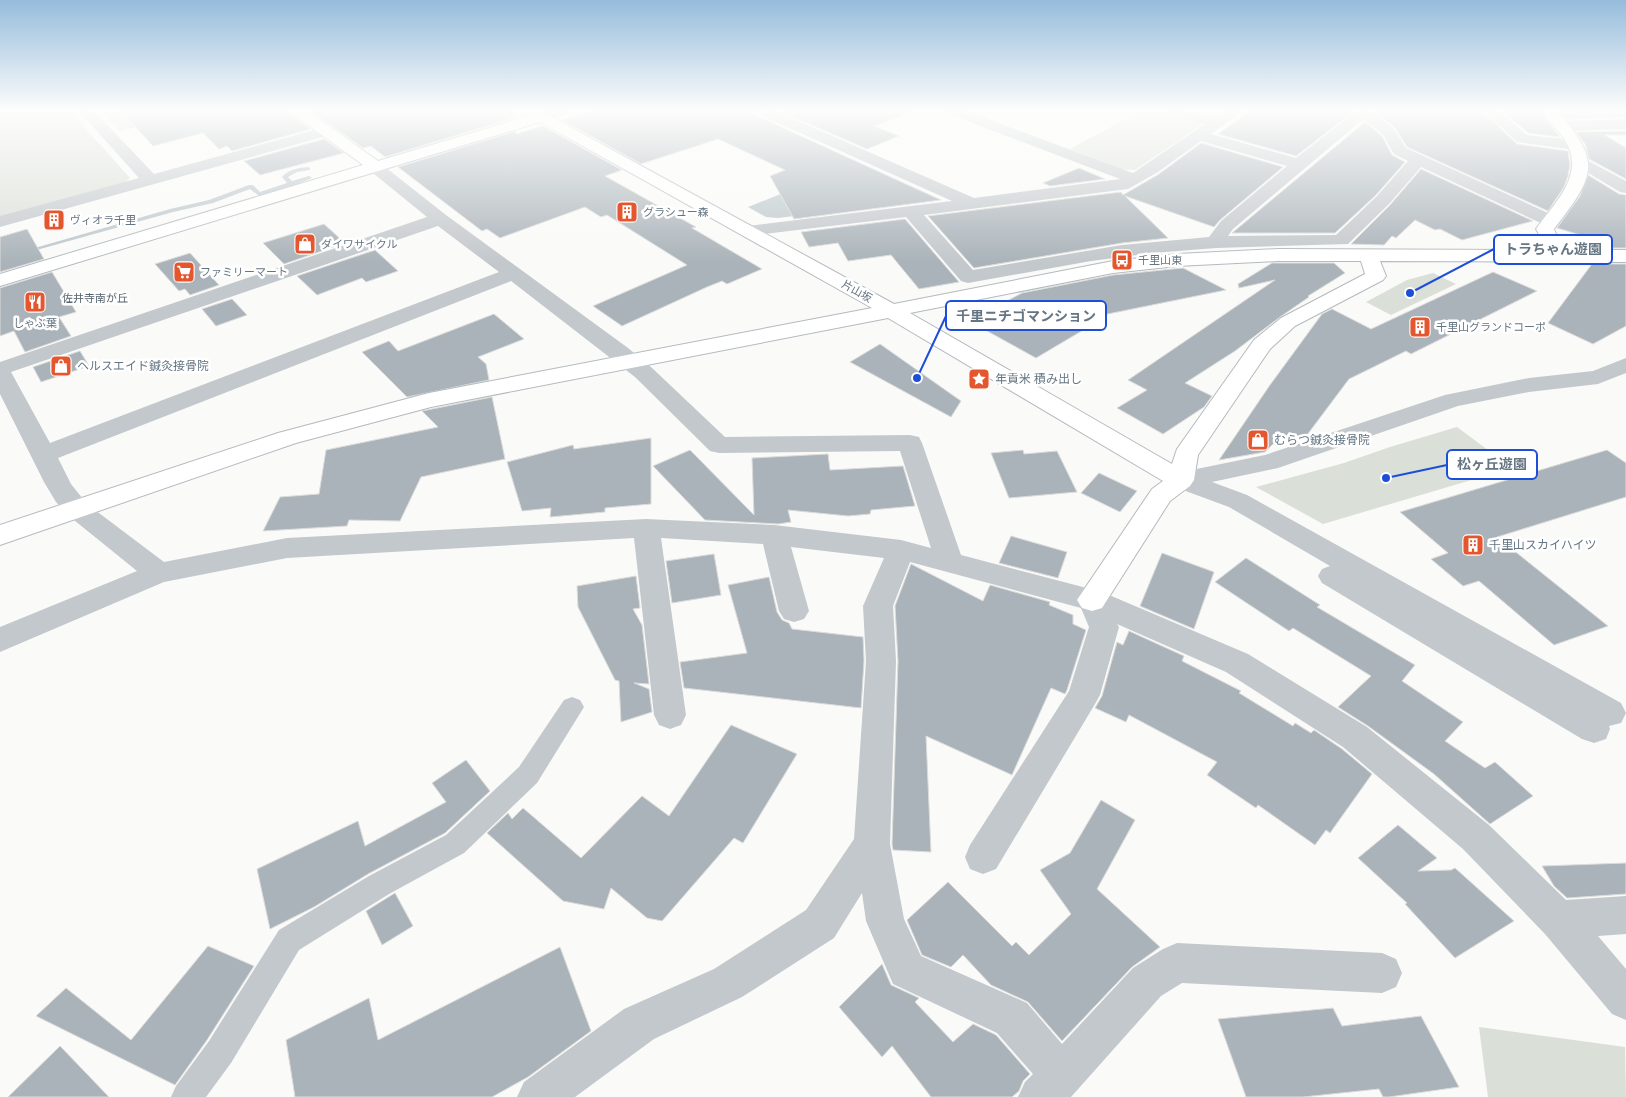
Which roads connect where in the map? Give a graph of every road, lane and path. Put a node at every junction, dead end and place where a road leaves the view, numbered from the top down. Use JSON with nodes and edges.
{"nodes":[{"id":1,"x":133,"y":161,"type":"edge"},
{"id":2,"x":219,"y":161,"type":"edge"},
{"id":3,"x":367,"y":161,"type":"edge"},
{"id":4,"x":389,"y":161,"type":"edge"},
{"id":5,"x":622,"y":161,"type":"edge"},
{"id":6,"x":877,"y":161,"type":"edge"},
{"id":7,"x":1088,"y":161,"type":"edge"},
{"id":8,"x":1162,"y":161,"type":"edge"},
{"id":9,"x":1289,"y":161,"type":"edge"},
{"id":10,"x":1302,"y":161,"type":"edge"},
{"id":11,"x":1417,"y":161,"type":"edge"},
{"id":12,"x":1421,"y":161,"type":"edge"},
{"id":13,"x":1581,"y":162,"type":"joint"},
{"id":14,"x":1299,"y":164,"type":"junction"},
{"id":15,"x":374,"y":166,"type":"junction"},
{"id":16,"x":1135,"y":179,"type":"junction"},
{"id":17,"x":150,"y":180,"type":"junction"},
{"id":18,"x":1626,"y":188,"type":"edge"},
{"id":19,"x":969,"y":202,"type":"junction"},
{"id":20,"x":910,"y":210,"type":"junction"},
{"id":21,"x":440,"y":219,"type":"junction"},
{"id":22,"x":1552,"y":221,"type":"junction"},
{"id":23,"x":0,"y":222,"type":"edge"},
{"id":24,"x":748,"y":231,"type":"junction"},
{"id":25,"x":1215,"y":242,"type":"junction"},
{"id":26,"x":1368,"y":255,"type":"junction"},
{"id":27,"x":1568,"y":255,"type":"junction"},
{"id":28,"x":1626,"y":256,"type":"edge"},
{"id":29,"x":513,"y":272,"type":"junction"},
{"id":30,"x":0,"y":280,"type":"edge"},
{"id":31,"x":892,"y":311,"type":"junction"},
{"id":32,"x":632,"y":362,"type":"junction"},
{"id":33,"x":1626,"y":365,"type":"edge"},
{"id":34,"x":0,"y":371,"type":"edge"},
{"id":35,"x":44,"y":454,"type":"junction"},
{"id":36,"x":1181,"y":480,"type":"junction"},
{"id":37,"x":78,"y":510,"type":"junction"},
{"id":38,"x":646,"y":528,"type":"junction"},
{"id":39,"x":774,"y":534,"type":"junction"},
{"id":40,"x":0,"y":535,"type":"edge"},
{"id":41,"x":900,"y":550,"type":"junction"},
{"id":42,"x":949,"y":561,"type":"junction"},
{"id":43,"x":159,"y":573,"type":"junction"},
{"id":44,"x":1092,"y":600,"type":"junction"},
{"id":45,"x":794,"y":612,"type":"dead end"},
{"id":46,"x":0,"y":640,"type":"edge"},
{"id":47,"x":572,"y":707,"type":"dead end"},
{"id":48,"x":670,"y":715,"type":"dead end"},
{"id":49,"x":1602,"y":721,"type":"dead end"},
{"id":50,"x":872,"y":844,"type":"junction"},
{"id":51,"x":983,"y":857,"type":"dead end"},
{"id":52,"x":1626,"y":915,"type":"edge"},
{"id":53,"x":1559,"y":920,"type":"junction"},
{"id":54,"x":1382,"y":973,"type":"dead end"},
{"id":55,"x":1626,"y":1000,"type":"edge"},
{"id":56,"x":1051,"y":1086,"type":"edge"},
{"id":57,"x":186,"y":1097,"type":"edge"},
{"id":58,"x":539,"y":1097,"type":"edge"}],
"edges":[{"from":1,"to":17,"type":"street"},
{"from":2,"to":17,"type":"street"},
{"from":3,"to":15,"type":"street"},
{"from":4,"to":15,"type":"street"},
{"from":5,"to":24,"type":"street","name":"片山坂"},
{"from":6,"to":19,"type":"street"},
{"from":7,"to":16,"type":"street"},
{"from":8,"to":16,"type":"street"},
{"from":9,"to":14,"type":"street"},
{"from":10,"to":14,"type":"street"},
{"from":11,"to":25,"type":"street"},
{"from":12,"to":22,"type":"street"},
{"from":13,"to":18,"type":"street"},
{"from":13,"to":22,"type":"street"},
{"from":14,"to":25,"type":"street"},
{"from":15,"to":21,"type":"street"},
{"from":15,"to":30,"type":"street"},
{"from":16,"to":19,"type":"street"},
{"from":17,"to":23,"type":"street"},
{"from":19,"to":20,"type":"street"},
{"from":20,"to":24,"type":"street"},
{"from":20,"to":25,"type":"street"},
{"from":21,"to":29,"type":"street"},
{"from":21,"to":34,"type":"street"},
{"from":22,"to":27,"type":"street"},
{"from":24,"to":31,"type":"street","name":"片山坂"},
{"from":26,"to":27,"type":"street"},
{"from":26,"to":31,"type":"street"},
{"from":26,"to":36,"type":"street"},
{"from":27,"to":28,"type":"street"},
{"from":29,"to":32,"type":"street"},
{"from":29,"to":35,"type":"street"},
{"from":31,"to":32,"type":"street"},
{"from":31,"to":36,"type":"street","name":"片山坂"},
{"from":32,"to":37,"type":"street"},
{"from":32,"to":42,"type":"street"},
{"from":33,"to":36,"type":"street"},
{"from":34,"to":35,"type":"street"},
{"from":35,"to":37,"type":"street"},
{"from":36,"to":44,"type":"street"},
{"from":36,"to":49,"type":"street"},
{"from":37,"to":40,"type":"street"},
{"from":37,"to":43,"type":"street"},
{"from":38,"to":39,"type":"street"},
{"from":38,"to":43,"type":"street"},
{"from":38,"to":48,"type":"street"},
{"from":39,"to":41,"type":"street"},
{"from":39,"to":45,"type":"street"},
{"from":41,"to":42,"type":"street"},
{"from":41,"to":50,"type":"street"},
{"from":42,"to":44,"type":"street"},
{"from":43,"to":46,"type":"street"},
{"from":44,"to":51,"type":"street"},
{"from":44,"to":53,"type":"street"},
{"from":47,"to":57,"type":"lane"},
{"from":50,"to":56,"type":"street"},
{"from":50,"to":58,"type":"street"},
{"from":52,"to":53,"type":"street"},
{"from":53,"to":55,"type":"street"},
{"from":54,"to":56,"type":"street"}]}
